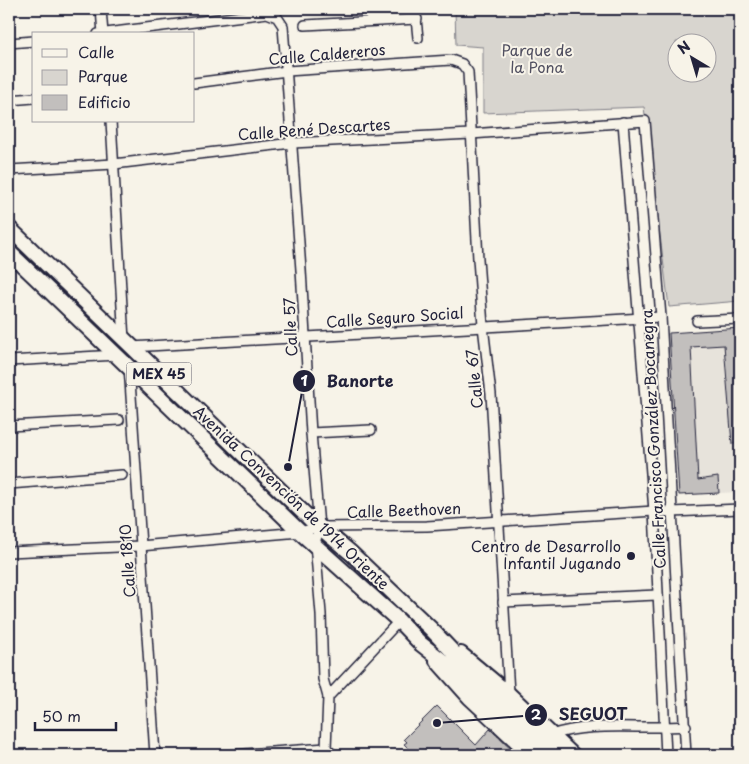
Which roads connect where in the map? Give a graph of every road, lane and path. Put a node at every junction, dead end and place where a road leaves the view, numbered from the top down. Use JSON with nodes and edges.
{"nodes":[{"id":1,"x":101,"y":9,"type":"edge"},
{"id":2,"x":415,"y":9,"type":"edge"},
{"id":3,"x":417,"y":19,"type":"junction"},
{"id":4,"x":305,"y":25,"type":"dead end"},
{"id":5,"x":101,"y":32,"type":"edge"},
{"id":6,"x":109,"y":32,"type":"edge"},
{"id":7,"x":418,"y":38,"type":"dead end"},
{"id":8,"x":32,"y":42,"type":"edge"},
{"id":9,"x":9,"y":44,"type":"edge"},
{"id":10,"x":462,"y":64,"type":"joint"},
{"id":11,"x":288,"y":71,"type":"junction"},
{"id":12,"x":195,"y":83,"type":"edge"},
{"id":13,"x":32,"y":98,"type":"edge"},
{"id":14,"x":9,"y":100,"type":"edge"},
{"id":15,"x":645,"y":121,"type":"joint"},
{"id":16,"x":111,"y":122,"type":"edge"},
{"id":17,"x":623,"y":122,"type":"junction"},
{"id":18,"x":471,"y":134,"type":"junction"},
{"id":19,"x":292,"y":143,"type":"junction"},
{"id":20,"x":114,"y":164,"type":"junction"},
{"id":21,"x":9,"y":170,"type":"edge"},
{"id":22,"x":9,"y":228,"type":"edge"},
{"id":23,"x":9,"y":252,"type":"edge"},
{"id":24,"x":661,"y":317,"type":"junction"},
{"id":25,"x":639,"y":318,"type":"junction"},
{"id":26,"x":740,"y":318,"type":"edge"},
{"id":27,"x":697,"y":321,"type":"dead end"},
{"id":28,"x":483,"y":326,"type":"junction"},
{"id":29,"x":306,"y":338,"type":"junction"},
{"id":30,"x":128,"y":344,"type":"junction"},
{"id":31,"x":117,"y":354,"type":"junction"},
{"id":32,"x":9,"y":361,"type":"edge"},
{"id":33,"x":129,"y":366,"type":"junction"},
{"id":34,"x":119,"y":420,"type":"dead end"},
{"id":35,"x":9,"y":426,"type":"edge"},
{"id":36,"x":371,"y":430,"type":"dead end"},
{"id":37,"x":311,"y":433,"type":"junction"},
{"id":38,"x":122,"y":475,"type":"dead end"},
{"id":39,"x":9,"y":484,"type":"edge"},
{"id":40,"x":740,"y":509,"type":"edge"},
{"id":41,"x":654,"y":511,"type":"junction"},
{"id":42,"x":672,"y":512,"type":"junction"},
{"id":43,"x":499,"y":521,"type":"junction"},
{"id":44,"x":319,"y":527,"type":"junction"},
{"id":45,"x":300,"y":532,"type":"junction"},
{"id":46,"x":316,"y":544,"type":"junction"},
{"id":47,"x":140,"y":546,"type":"junction"},
{"id":48,"x":9,"y":552,"type":"edge"},
{"id":49,"x":657,"y":595,"type":"junction"},
{"id":50,"x":503,"y":602,"type":"junction"},
{"id":51,"x":399,"y":622,"type":"junction"},
{"id":52,"x":430,"y":628,"type":"junction"},
{"id":53,"x":421,"y":644,"type":"junction"},
{"id":54,"x":462,"y":669,"type":"junction"},
{"id":55,"x":509,"y":693,"type":"junction"},
{"id":56,"x":328,"y":697,"type":"junction"},
{"id":57,"x":686,"y":726,"type":"junction"},
{"id":58,"x":665,"y":728,"type":"junction"},
{"id":59,"x":551,"y":735,"type":"junction"},
{"id":60,"x":326,"y":748,"type":"junction"},
{"id":61,"x":155,"y":755,"type":"edge"},
{"id":62,"x":230,"y":755,"type":"edge"},
{"id":63,"x":333,"y":755,"type":"edge"},
{"id":64,"x":530,"y":755,"type":"edge"},
{"id":65,"x":544,"y":755,"type":"edge"},
{"id":66,"x":559,"y":755,"type":"edge"},
{"id":67,"x":574,"y":755,"type":"edge"},
{"id":68,"x":666,"y":755,"type":"edge"},
{"id":69,"x":686,"y":755,"type":"edge"}],
"edges":[{"from":1,"to":5,"type":"street"},
{"from":2,"to":3,"type":"street"},
{"from":3,"to":4,"type":"street"},
{"from":3,"to":7,"type":"street"},
{"from":6,"to":11,"type":"street","name":"Calle 57"},
{"from":8,"to":9,"type":"street"},
{"from":10,"to":11,"type":"street","name":"Calle Caldereros"},
{"from":10,"to":18,"type":"street","name":"Calle 67"},
{"from":11,"to":12,"type":"street","name":"Calle Caldereros"},
{"from":11,"to":19,"type":"street","name":"Calle 57"},
{"from":13,"to":14,"type":"street"},
{"from":15,"to":17,"type":"street","name":"Calle René Descartes"},
{"from":15,"to":24,"type":"street","name":"Calle Francisco González Bocanegra"},
{"from":16,"to":20,"type":"street"},
{"from":17,"to":18,"type":"street","name":"Calle René Descartes"},
{"from":17,"to":25,"type":"street","name":"Calle Francisco González Bocanegra"},
{"from":18,"to":19,"type":"street","name":"Calle René Descartes"},
{"from":18,"to":28,"type":"street","name":"Calle 67"},
{"from":19,"to":20,"type":"street","name":"Calle René Descartes"},
{"from":19,"to":29,"type":"street","name":"Calle 57"},
{"from":20,"to":21,"type":"street","name":"Calle René Descartes"},
{"from":20,"to":30,"type":"street"},
{"from":22,"to":30,"type":"main road","name":"Avenida Convención de 1914 Oriente","number":"MEX 45"},
{"from":23,"to":31,"type":"main road","name":"Avenida Convención de 1914 Oriente","number":"MEX 45"},
{"from":24,"to":25,"type":"street","name":"Calle Seguro Social"},
{"from":24,"to":42,"type":"street","name":"Calle Francisco González Bocanegra"},
{"from":25,"to":28,"type":"street","name":"Calle Seguro Social"},
{"from":25,"to":41,"type":"street","name":"Calle Francisco González Bocanegra"},
{"from":26,"to":27,"type":"street"},
{"from":28,"to":29,"type":"street","name":"Calle Seguro Social"},
{"from":28,"to":43,"type":"street","name":"Calle 67"},
{"from":29,"to":30,"type":"street","name":"Calle Seguro Social"},
{"from":29,"to":37,"type":"street","name":"Calle 57"},
{"from":30,"to":44,"type":"main road","name":"Avenida Convención de 1914 Oriente","number":"MEX 45"},
{"from":31,"to":32,"type":"street"},
{"from":31,"to":33,"type":"main road","name":"Avenida Convención de 1914 Oriente","number":"MEX 45"},
{"from":33,"to":45,"type":"main road","name":"Avenida Convención de 1914 Oriente","number":"MEX 45"},
{"from":33,"to":47,"type":"street","name":"Calle 1810"},
{"from":34,"to":35,"type":"street"},
{"from":36,"to":37,"type":"street"},
{"from":37,"to":44,"type":"street","name":"Calle 57"},
{"from":38,"to":39,"type":"street"},
{"from":40,"to":42,"type":"street","name":"Calle Beethoven"},
{"from":41,"to":42,"type":"street","name":"Calle Beethoven"},
{"from":41,"to":43,"type":"street","name":"Calle Beethoven"},
{"from":41,"to":49,"type":"street","name":"Calle Francisco González Bocanegra"},
{"from":42,"to":57,"type":"street","name":"Calle Francisco González Bocanegra"},
{"from":43,"to":44,"type":"street","name":"Calle Beethoven"},
{"from":43,"to":50,"type":"street","name":"Calle 67"},
{"from":44,"to":45,"type":"street","name":"Calle Beethoven"},
{"from":44,"to":46,"type":"street","name":"Calle 57"},
{"from":44,"to":52,"type":"main road","name":"Avenida Convención de 1914 Oriente","number":"MEX 45"},
{"from":45,"to":46,"type":"main road","name":"Avenida Convención de 1914 Oriente","number":"MEX 45"},
{"from":45,"to":47,"type":"street","name":"Calle Beethoven"},
{"from":46,"to":51,"type":"main road","name":"Avenida Convención de 1914 Oriente","number":"MEX 45"},
{"from":46,"to":56,"type":"street","name":"Calle 57"},
{"from":47,"to":48,"type":"street","name":"Calle Beethoven"},
{"from":47,"to":61,"type":"street","name":"Calle 1810"},
{"from":49,"to":50,"type":"street"},
{"from":49,"to":58,"type":"street","name":"Calle Francisco González Bocanegra"},
{"from":50,"to":55,"type":"street","name":"Calle 67"},
{"from":51,"to":53,"type":"main road","name":"Avenida Convención de 1914 Oriente","number":"MEX 45"},
{"from":51,"to":56,"type":"street"},
{"from":52,"to":54,"type":"main road","name":"Avenida Convención de 1914 Oriente","number":"MEX 45"},
{"from":52,"to":55,"type":"main road","name":"Avenida Convención de 1914 Oriente"},
{"from":53,"to":54,"type":"main road","name":"Avenida Convención de 1914 Oriente","number":"MEX 45"},
{"from":53,"to":64,"type":"main road","name":"Avenida Convención de 1914 Oriente"},
{"from":54,"to":65,"type":"main road","name":"Avenida Convención de 1914 Oriente","number":"MEX 45"},
{"from":54,"to":66,"type":"main road","name":"Avenida Convención de 1914 Oriente","number":"MEX 45"},
{"from":55,"to":59,"type":"main road","name":"Avenida Convención de 1914 Oriente"},
{"from":56,"to":60,"type":"street","name":"Calle 57"},
{"from":57,"to":58,"type":"street"},
{"from":57,"to":69,"type":"street","name":"Calle Francisco González Bocanegra"},
{"from":58,"to":59,"type":"street"},
{"from":58,"to":68,"type":"street","name":"Calle Francisco González Bocanegra"},
{"from":59,"to":67,"type":"main road","name":"Avenida Convención de 1914 Oriente"},
{"from":60,"to":62,"type":"street"},
{"from":60,"to":63,"type":"street"}]}
